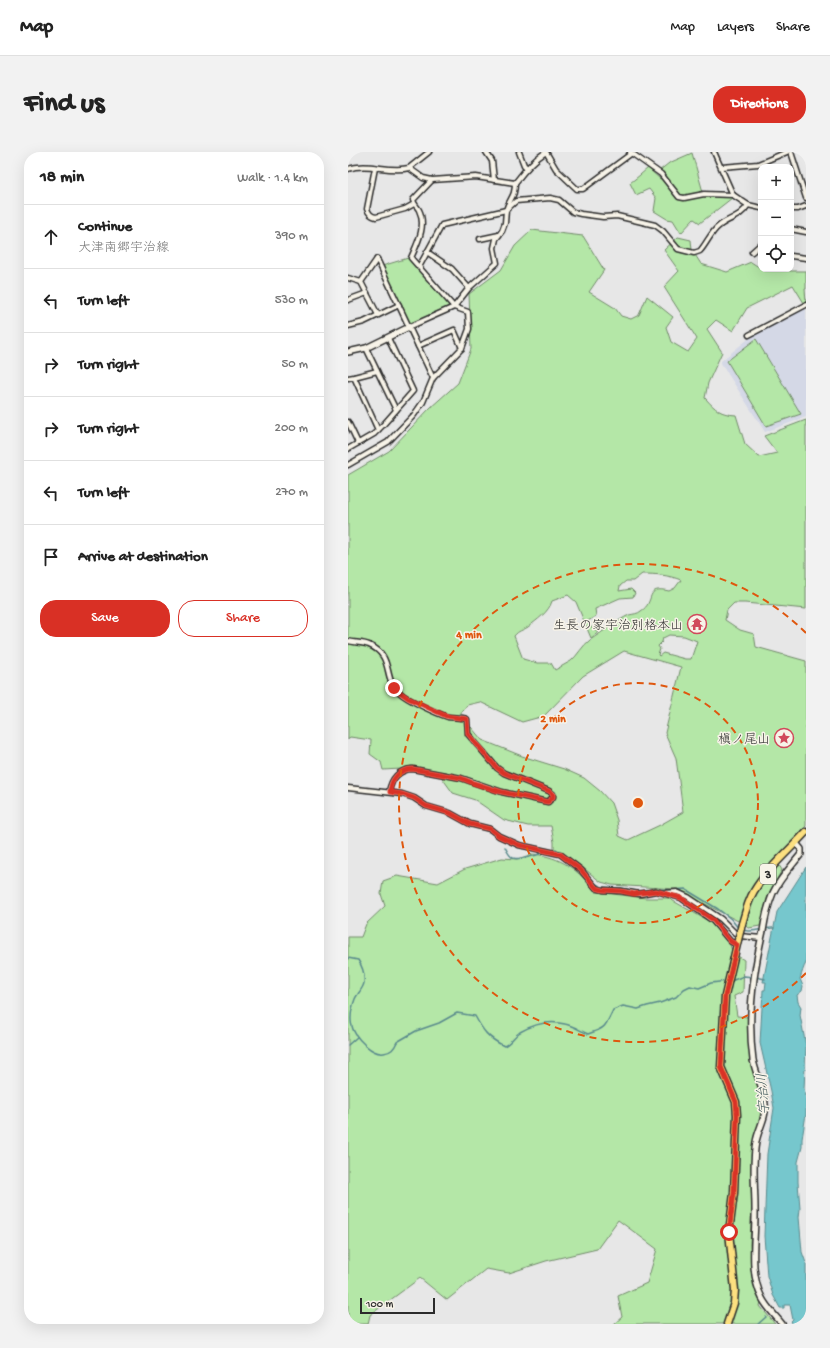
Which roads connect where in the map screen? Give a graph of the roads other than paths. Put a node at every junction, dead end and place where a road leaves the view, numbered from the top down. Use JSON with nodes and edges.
{"nodes":[{"id":1,"x":421,"y":152,"type":"edge"},
{"id":2,"x":429,"y":152,"type":"edge"},
{"id":3,"x":486,"y":152,"type":"edge"},
{"id":4,"x":519,"y":152,"type":"edge"},
{"id":5,"x":632,"y":152,"type":"edge"},
{"id":6,"x":714,"y":152,"type":"edge"},
{"id":7,"x":787,"y":152,"type":"edge"},
{"id":8,"x":791,"y":152,"type":"edge"},
{"id":9,"x":543,"y":153,"type":"edge"},
{"id":10,"x":422,"y":158,"type":"junction"},
{"id":11,"x":722,"y":167,"type":"junction"},
{"id":12,"x":375,"y":168,"type":"junction"},
{"id":13,"x":409,"y":168,"type":"junction"},
{"id":14,"x":528,"y":168,"type":"junction"},
{"id":15,"x":348,"y":169,"type":"edge"},
{"id":16,"x":432,"y":180,"type":"junction"},
{"id":17,"x":494,"y":180,"type":"junction"},
{"id":18,"x":515,"y":183,"type":"junction"},
{"id":19,"x":733,"y":195,"type":"junction"},
{"id":20,"x":806,"y":198,"type":"edge"},
{"id":21,"x":414,"y":204,"type":"junction"},
{"id":22,"x":748,"y":205,"type":"junction"},
{"id":23,"x":806,"y":206,"type":"edge"},
{"id":24,"x":758,"y":207,"type":"edge"},
{"id":25,"x":794,"y":209,"type":"edge"},
{"id":26,"x":506,"y":210,"type":"junction"},
{"id":27,"x":794,"y":230,"type":"edge"},
{"id":28,"x":806,"y":232,"type":"edge"},
{"id":29,"x":499,"y":235,"type":"junction"},
{"id":30,"x":480,"y":239,"type":"dead end"},
{"id":31,"x":758,"y":247,"type":"edge"},
{"id":32,"x":427,"y":252,"type":"junction"},
{"id":33,"x":752,"y":252,"type":"dead end"},
{"id":34,"x":794,"y":256,"type":"edge"},
{"id":35,"x":806,"y":258,"type":"edge"},
{"id":36,"x":419,"y":267,"type":"junction"},
{"id":37,"x":348,"y":278,"type":"edge"},
{"id":38,"x":361,"y":282,"type":"junction"},
{"id":39,"x":469,"y":288,"type":"junction"},
{"id":40,"x":367,"y":294,"type":"junction"},
{"id":41,"x":348,"y":300,"type":"edge"},
{"id":42,"x":399,"y":305,"type":"junction"},
{"id":43,"x":806,"y":305,"type":"edge"},
{"id":44,"x":454,"y":307,"type":"junction"},
{"id":45,"x":378,"y":315,"type":"junction"},
{"id":46,"x":348,"y":326,"type":"edge"},
{"id":47,"x":409,"y":327,"type":"junction"},
{"id":48,"x":749,"y":335,"type":"dead end"},
{"id":49,"x":388,"y":338,"type":"junction"},
{"id":50,"x":418,"y":346,"type":"junction"},
{"id":51,"x":366,"y":348,"type":"junction"},
{"id":52,"x":462,"y":348,"type":"junction"},
{"id":53,"x":348,"y":352,"type":"edge"},
{"id":54,"x":377,"y":371,"type":"junction"},
{"id":55,"x":348,"y":378,"type":"edge"},
{"id":56,"x":354,"y":378,"type":"junction"},
{"id":57,"x":433,"y":378,"type":"junction"},
{"id":58,"x":396,"y":410,"type":"junction"},
{"id":59,"x":348,"y":422,"type":"edge"},
{"id":60,"x":378,"y":430,"type":"junction"},
{"id":61,"x":358,"y":443,"type":"junction"},
{"id":62,"x":348,"y":449,"type":"edge"},
{"id":63,"x":348,"y":465,"type":"edge"},
{"id":64,"x":348,"y":641,"type":"edge"},
{"id":65,"x":348,"y":788,"type":"edge"},
{"id":66,"x":390,"y":792,"type":"junction"},
{"id":67,"x":806,"y":832,"type":"edge"},
{"id":68,"x":796,"y":843,"type":"junction"},
{"id":69,"x":665,"y":893,"type":"junction"},
{"id":70,"x":762,"y":935,"type":"junction"},
{"id":71,"x":737,"y":942,"type":"junction"},
{"id":72,"x":727,"y":1324,"type":"edge"},
{"id":73,"x":782,"y":1324,"type":"edge"}],
"edges":[{"from":1,"to":10,"type":"street"},
{"from":2,"to":10,"type":"street"},
{"from":3,"to":17,"type":"street"},
{"from":4,"to":14,"type":"street"},
{"from":5,"to":9,"type":"street"},
{"from":5,"to":19,"type":"street"},
{"from":6,"to":11,"type":"street"},
{"from":7,"to":11,"type":"street"},
{"from":8,"to":20,"type":"street"},
{"from":9,"to":14,"type":"street"},
{"from":10,"to":13,"type":"street"},
{"from":11,"to":19,"type":"street"},
{"from":12,"to":13,"type":"street"},
{"from":12,"to":15,"type":"street"},
{"from":12,"to":21,"type":"street"},
{"from":13,"to":16,"type":"street"},
{"from":14,"to":18,"type":"street"},
{"from":16,"to":17,"type":"street"},
{"from":16,"to":21,"type":"street"},
{"from":17,"to":18,"type":"street"},
{"from":18,"to":26,"type":"street"},
{"from":19,"to":22,"type":"street"},
{"from":21,"to":36,"type":"street"},
{"from":22,"to":24,"type":"street"},
{"from":22,"to":26,"type":"street"},
{"from":23,"to":25,"type":"street"},
{"from":26,"to":29,"type":"street"},
{"from":26,"to":32,"type":"street"},
{"from":27,"to":28,"type":"street"},
{"from":29,"to":30,"type":"street"},
{"from":29,"to":39,"type":"street"},
{"from":31,"to":33,"type":"street"},
{"from":32,"to":36,"type":"street"},
{"from":32,"to":39,"type":"street"},
{"from":34,"to":35,"type":"street"},
{"from":36,"to":44,"type":"street"},
{"from":37,"to":38,"type":"street"},
{"from":38,"to":40,"type":"street"},
{"from":38,"to":42,"type":"street"},
{"from":39,"to":44,"type":"street"},
{"from":40,"to":41,"type":"street"},
{"from":40,"to":45,"type":"street"},
{"from":42,"to":45,"type":"street"},
{"from":42,"to":47,"type":"street"},
{"from":43,"to":48,"type":"street"},
{"from":44,"to":47,"type":"street"},
{"from":44,"to":52,"type":"street"},
{"from":45,"to":46,"type":"street"},
{"from":47,"to":49,"type":"street"},
{"from":47,"to":50,"type":"street"},
{"from":49,"to":51,"type":"street"},
{"from":49,"to":58,"type":"street"},
{"from":50,"to":52,"type":"street"},
{"from":50,"to":57,"type":"street"},
{"from":51,"to":53,"type":"street"},
{"from":51,"to":54,"type":"street"},
{"from":52,"to":57,"type":"street"},
{"from":54,"to":56,"type":"street"},
{"from":54,"to":58,"type":"street"},
{"from":55,"to":56,"type":"street"},
{"from":56,"to":60,"type":"street"},
{"from":57,"to":63,"type":"street"},
{"from":58,"to":60,"type":"street"},
{"from":59,"to":61,"type":"street"},
{"from":60,"to":61,"type":"street"},
{"from":61,"to":62,"type":"street"},
{"from":64,"to":66,"type":"street"},
{"from":65,"to":66,"type":"street"},
{"from":66,"to":69,"type":"street"},
{"from":67,"to":68,"type":"main road","number":"3"},
{"from":68,"to":70,"type":"street"},
{"from":68,"to":71,"type":"main road","number":"3","bridge":true},
{"from":69,"to":70,"type":"street"},
{"from":69,"to":71,"type":"street"},
{"from":70,"to":73,"type":"street"},
{"from":71,"to":72,"type":"main road","number":"3"}]}
